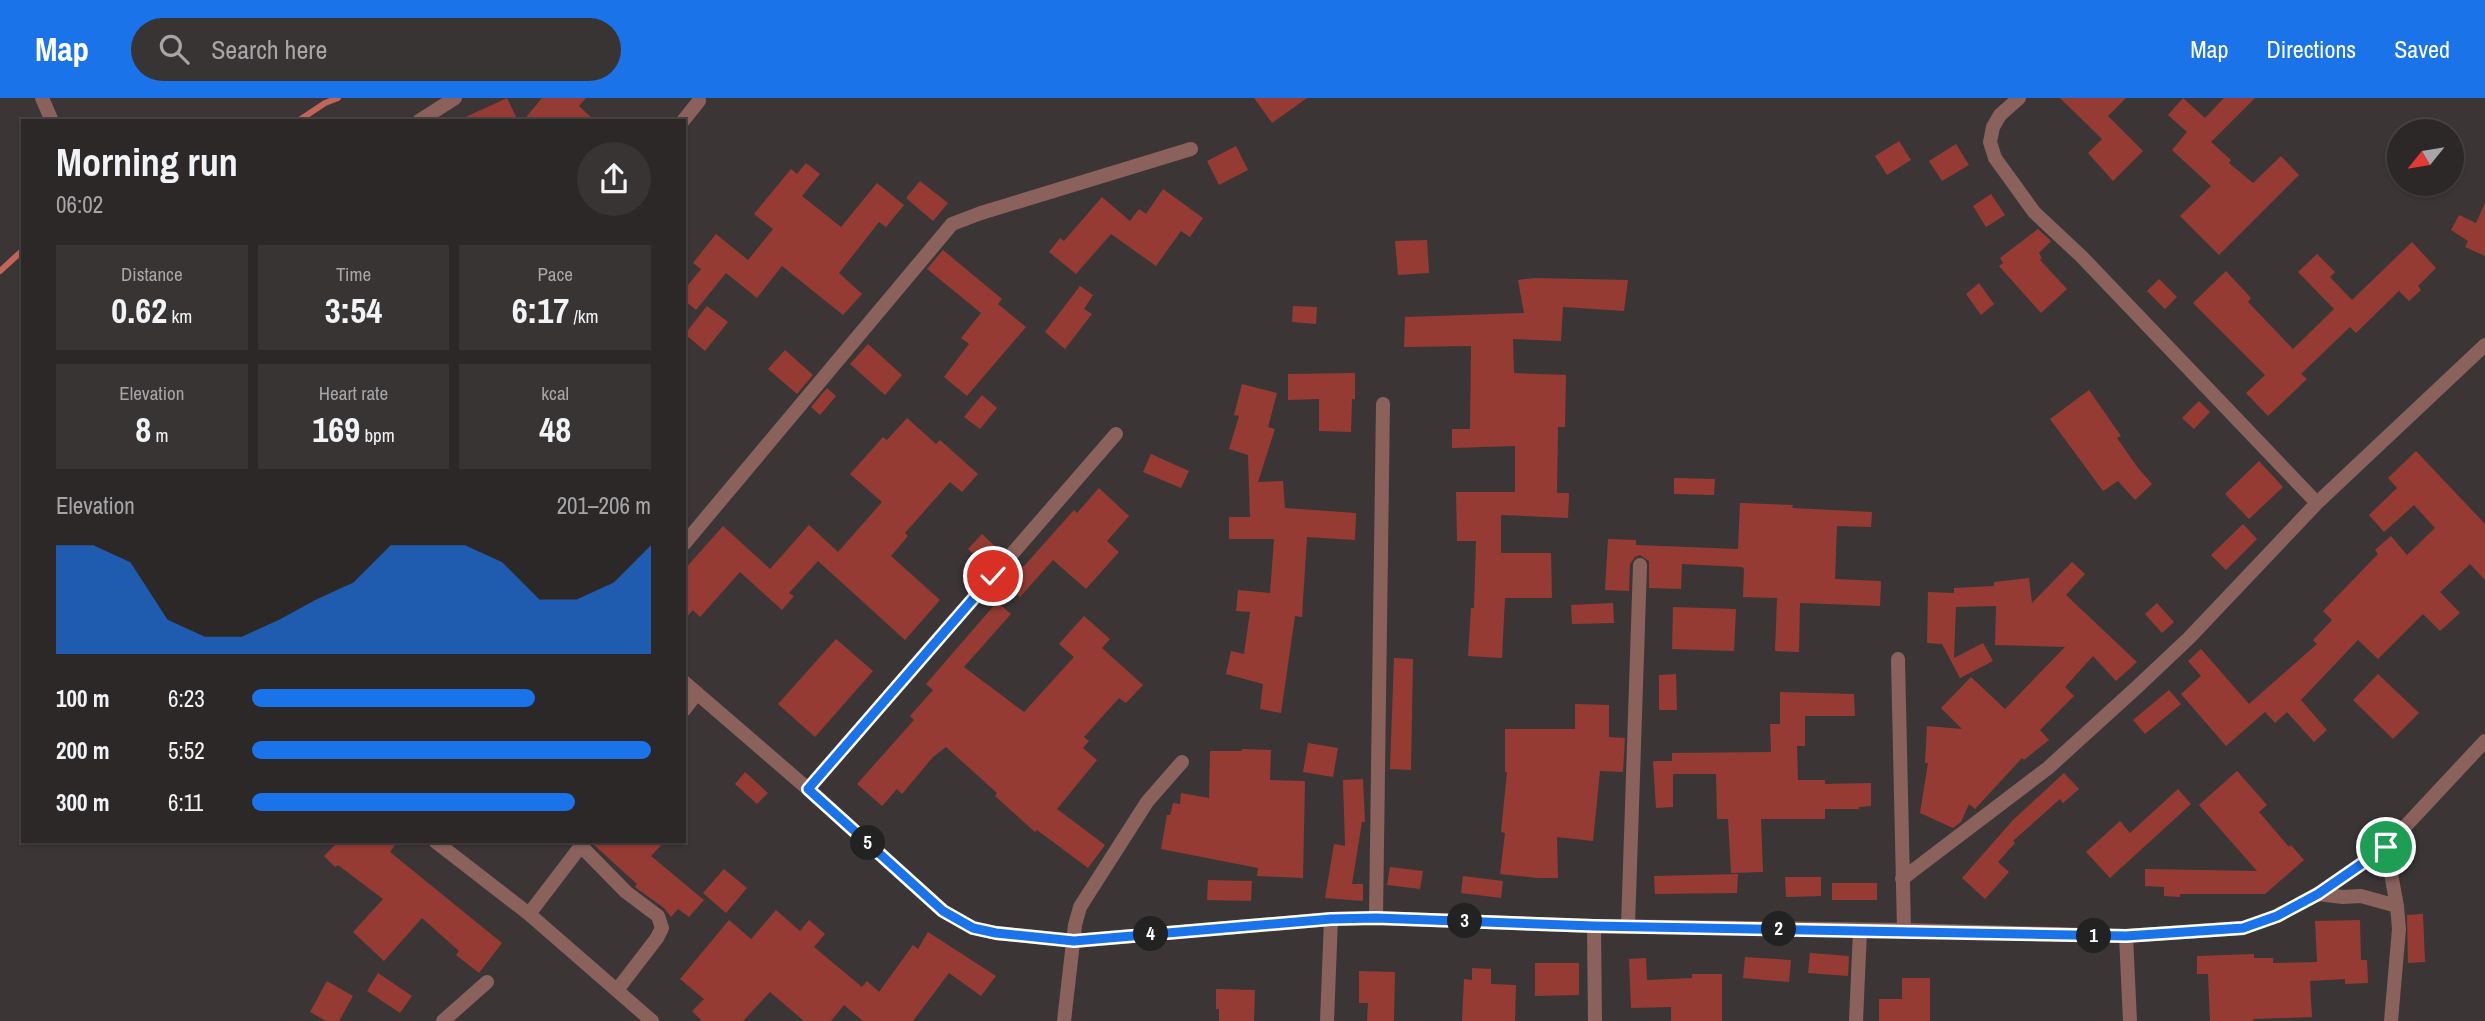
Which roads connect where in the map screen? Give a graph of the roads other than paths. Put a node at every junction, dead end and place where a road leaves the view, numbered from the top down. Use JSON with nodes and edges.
{"nodes":[{"id":1,"x":42,"y":98,"type":"edge"},
{"id":2,"x":454,"y":98,"type":"edge"},
{"id":3,"x":2018,"y":98,"type":"edge"},
{"id":4,"x":699,"y":101,"type":"dead end"},
{"id":5,"x":51,"y":119,"type":"edge"},
{"id":6,"x":422,"y":119,"type":"edge"},
{"id":7,"x":685,"y":119,"type":"edge"},
{"id":8,"x":1191,"y":149,"type":"dead end"},
{"id":9,"x":2485,"y":345,"type":"edge"},
{"id":10,"x":1383,"y":404,"type":"dead end"},
{"id":11,"x":1116,"y":434,"type":"dead end"},
{"id":12,"x":2317,"y":503,"type":"junction"},
{"id":13,"x":686,"y":542,"type":"edge"},
{"id":14,"x":1640,"y":565,"type":"dead end"},
{"id":15,"x":1898,"y":659,"type":"dead end"},
{"id":16,"x":686,"y":684,"type":"edge"},
{"id":17,"x":697,"y":693,"type":"junction"},
{"id":18,"x":686,"y":707,"type":"edge"},
{"id":19,"x":2485,"y":741,"type":"edge"},
{"id":20,"x":1182,"y":762,"type":"dead end"},
{"id":21,"x":808,"y":789,"type":"junction"},
{"id":22,"x":437,"y":843,"type":"edge"},
{"id":23,"x":582,"y":844,"type":"edge"},
{"id":24,"x":2386,"y":847,"type":"junction"},
{"id":25,"x":1902,"y":879,"type":"junction"},
{"id":26,"x":2318,"y":894,"type":"junction"},
{"id":27,"x":2397,"y":906,"type":"junction"},
{"id":28,"x":529,"y":914,"type":"junction"},
{"id":29,"x":1376,"y":918,"type":"junction"},
{"id":30,"x":1331,"y":919,"type":"junction"},
{"id":31,"x":1594,"y":926,"type":"junction"},
{"id":32,"x":1628,"y":926,"type":"junction"},
{"id":33,"x":1904,"y":930,"type":"junction"},
{"id":34,"x":1860,"y":931,"type":"junction"},
{"id":35,"x":2126,"y":936,"type":"junction"},
{"id":36,"x":1074,"y":941,"type":"junction"},
{"id":37,"x":487,"y":982,"type":"dead end"},
{"id":38,"x":617,"y":990,"type":"junction"},
{"id":39,"x":443,"y":1021,"type":"edge"},
{"id":40,"x":652,"y":1021,"type":"edge"},
{"id":41,"x":1064,"y":1021,"type":"edge"},
{"id":42,"x":1327,"y":1021,"type":"edge"},
{"id":43,"x":1595,"y":1021,"type":"edge"},
{"id":44,"x":1856,"y":1021,"type":"edge"},
{"id":45,"x":2130,"y":1021,"type":"edge"},
{"id":46,"x":2390,"y":1021,"type":"edge"}],
"edges":[{"from":1,"to":5,"type":"street"},
{"from":2,"to":6,"type":"street"},
{"from":3,"to":12,"type":"street"},
{"from":4,"to":7,"type":"street"},
{"from":8,"to":13,"type":"street"},
{"from":9,"to":12,"type":"street"},
{"from":10,"to":29,"type":"street"},
{"from":11,"to":21,"type":"street"},
{"from":12,"to":25,"type":"street"},
{"from":14,"to":32,"type":"street"},
{"from":15,"to":25,"type":"street"},
{"from":16,"to":17,"type":"street"},
{"from":17,"to":18,"type":"street"},
{"from":17,"to":21,"type":"street"},
{"from":19,"to":24,"type":"street"},
{"from":20,"to":36,"type":"street"},
{"from":21,"to":36,"type":"street"},
{"from":22,"to":28,"type":"street"},
{"from":23,"to":28,"type":"street"},
{"from":23,"to":38,"type":"street"},
{"from":24,"to":26,"type":"street"},
{"from":24,"to":27,"type":"street"},
{"from":25,"to":33,"type":"street"},
{"from":26,"to":27,"type":"street"},
{"from":26,"to":35,"type":"street"},
{"from":27,"to":46,"type":"street"},
{"from":28,"to":38,"type":"street"},
{"from":29,"to":30,"type":"street"},
{"from":29,"to":31,"type":"street"},
{"from":30,"to":36,"type":"street"},
{"from":30,"to":42,"type":"street"},
{"from":31,"to":32,"type":"street"},
{"from":31,"to":43,"type":"street"},
{"from":32,"to":34,"type":"street"},
{"from":33,"to":34,"type":"street"},
{"from":33,"to":35,"type":"street"},
{"from":34,"to":44,"type":"street"},
{"from":35,"to":45,"type":"street"},
{"from":36,"to":41,"type":"street"},
{"from":37,"to":39,"type":"street"},
{"from":38,"to":40,"type":"street"}]}
